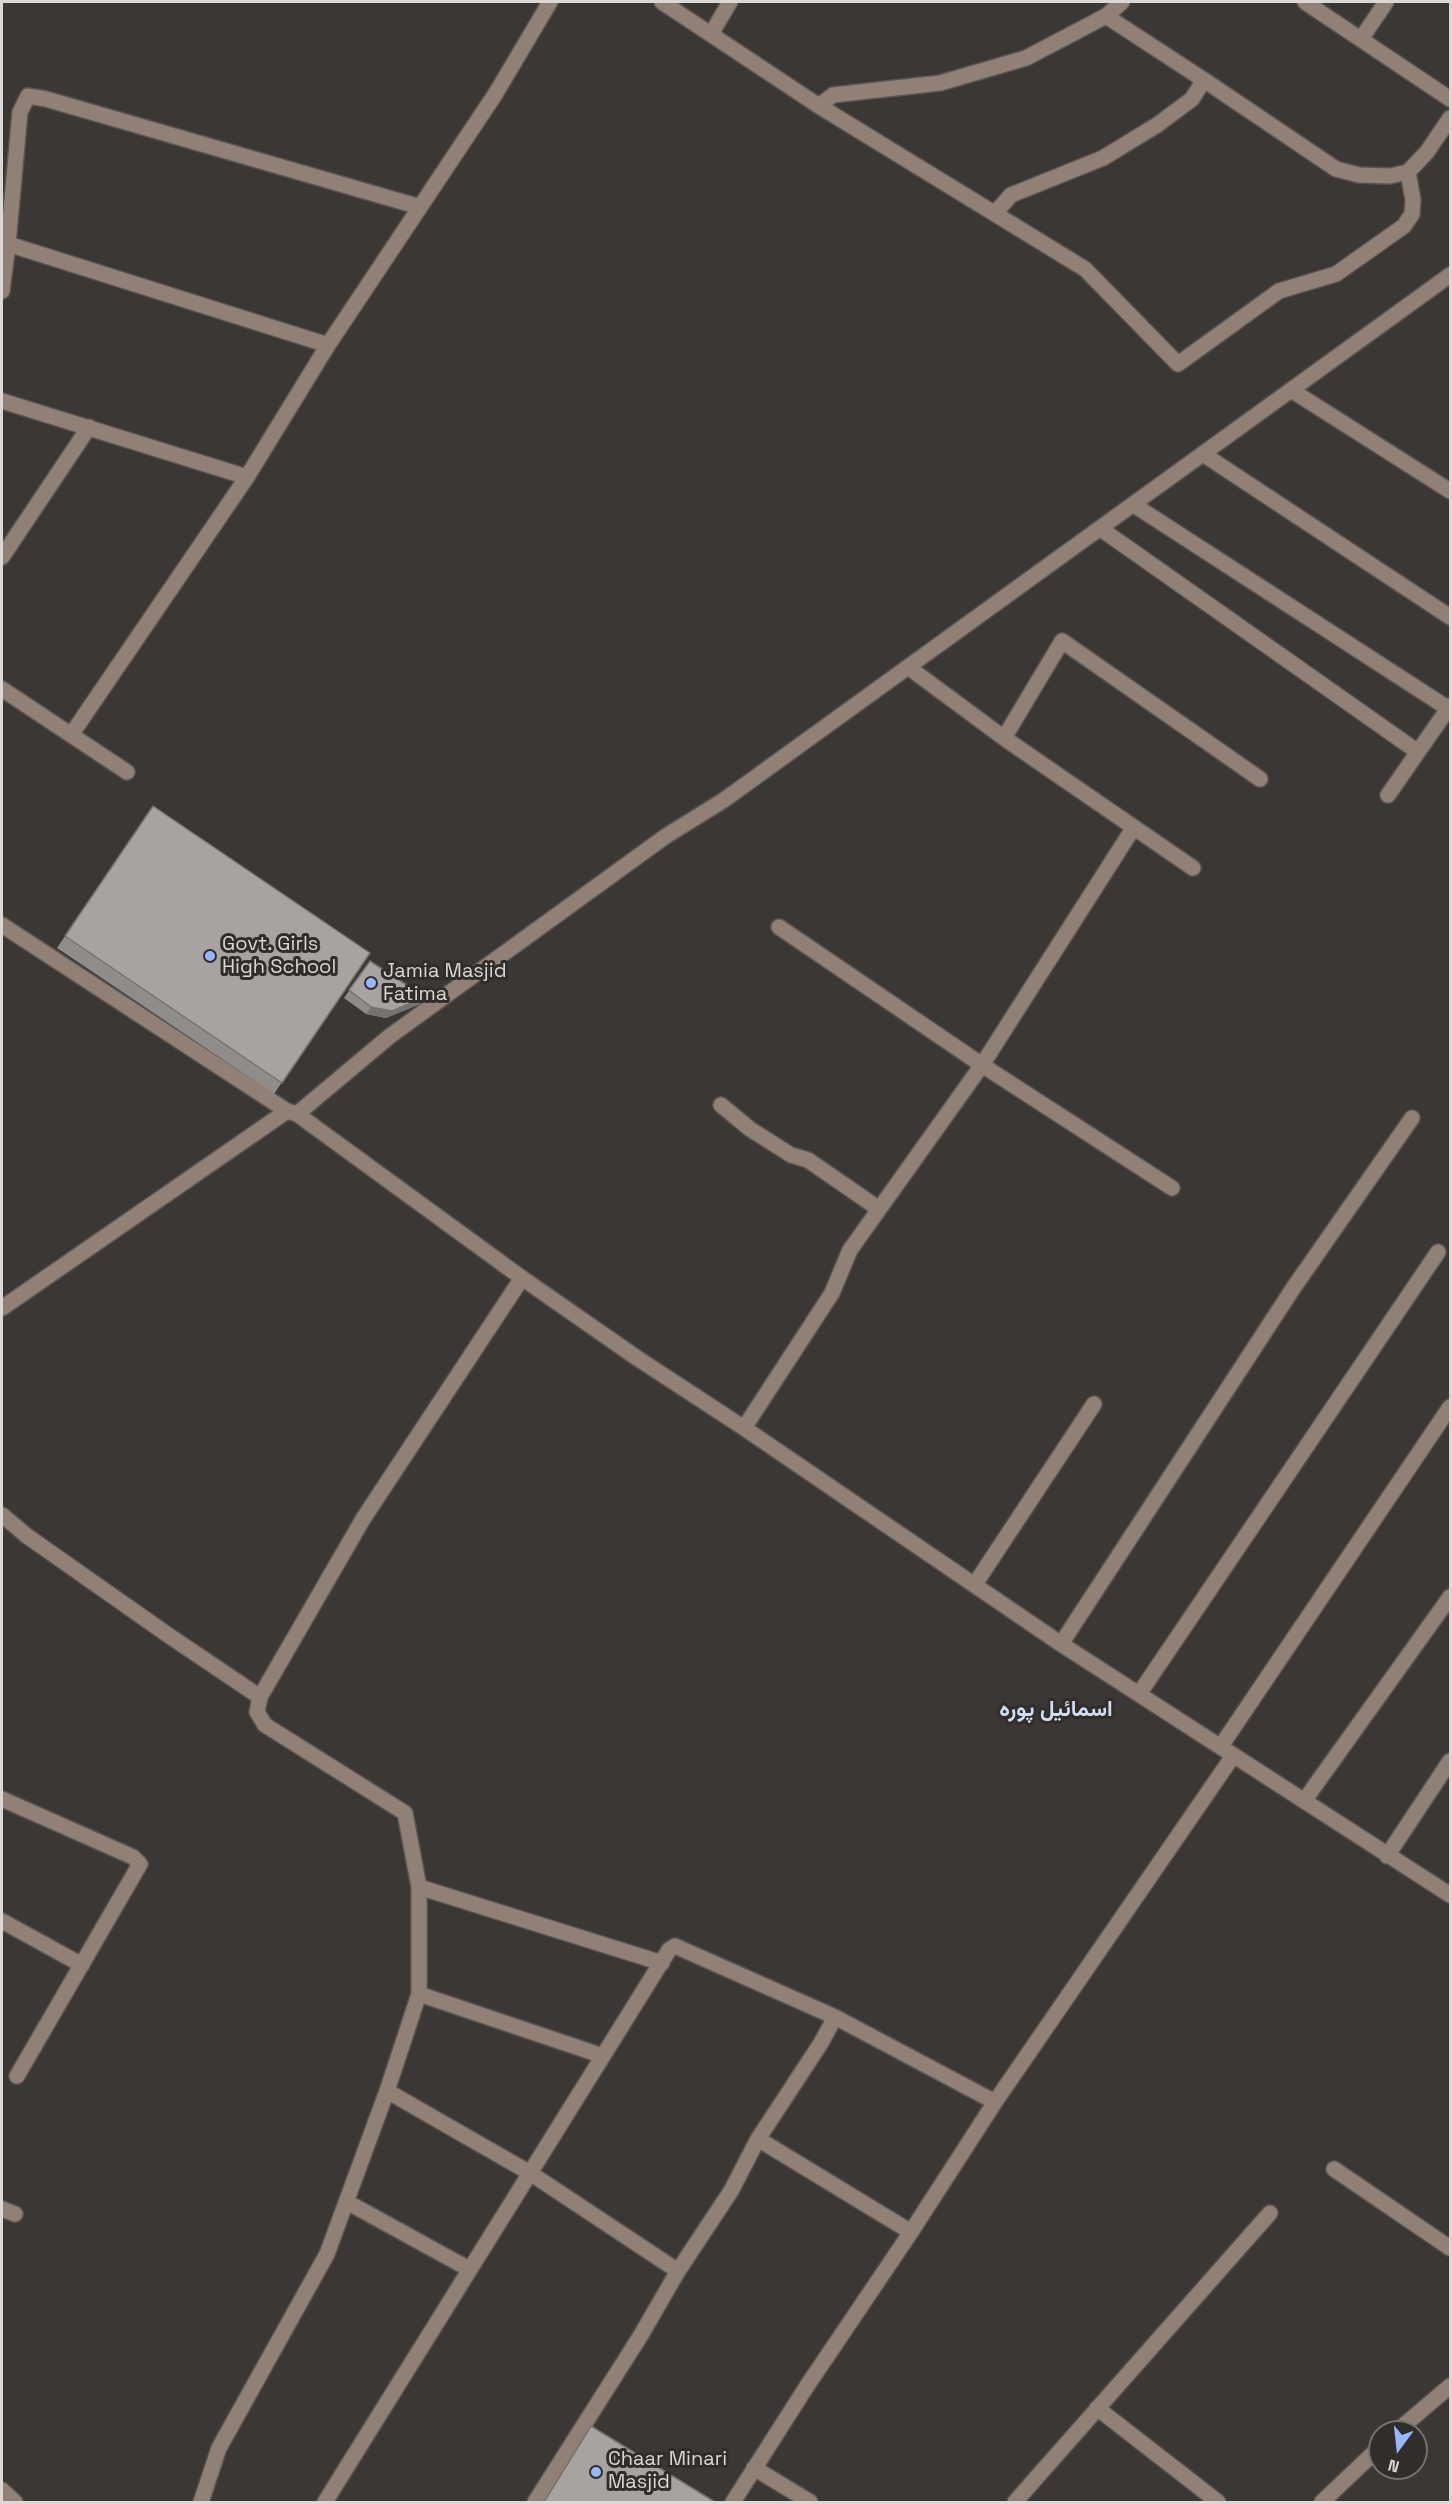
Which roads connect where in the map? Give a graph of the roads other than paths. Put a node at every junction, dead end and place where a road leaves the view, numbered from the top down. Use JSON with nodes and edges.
{"nodes":[{"id":1,"x":550,"y":2,"type":"edge"},
{"id":2,"x":662,"y":2,"type":"edge"},
{"id":3,"x":730,"y":2,"type":"edge"},
{"id":4,"x":1122,"y":2,"type":"edge"},
{"id":5,"x":1305,"y":2,"type":"edge"},
{"id":6,"x":1386,"y":2,"type":"edge"},
{"id":7,"x":1106,"y":16,"type":"junction"},
{"id":8,"x":711,"y":34,"type":"junction"},
{"id":9,"x":1361,"y":39,"type":"junction"},
{"id":10,"x":1204,"y":80,"type":"junction"},
{"id":11,"x":1450,"y":99,"type":"edge"},
{"id":12,"x":819,"y":106,"type":"junction"},
{"id":13,"x":1450,"y":118,"type":"edge"},
{"id":14,"x":1408,"y":172,"type":"junction"},
{"id":15,"x":420,"y":207,"type":"junction"},
{"id":16,"x":995,"y":213,"type":"junction"},
{"id":17,"x":8,"y":244,"type":"junction"},
{"id":18,"x":1447,"y":283,"type":"edge"},
{"id":19,"x":2,"y":291,"type":"edge"},
{"id":20,"x":328,"y":345,"type":"junction"},
{"id":21,"x":1291,"y":390,"type":"junction"},
{"id":22,"x":2,"y":401,"type":"edge"},
{"id":23,"x":89,"y":427,"type":"junction"},
{"id":24,"x":1203,"y":454,"type":"junction"},
{"id":25,"x":247,"y":477,"type":"junction"},
{"id":26,"x":1450,"y":491,"type":"edge"},
{"id":27,"x":1134,"y":505,"type":"junction"},
{"id":28,"x":1101,"y":529,"type":"junction"},
{"id":29,"x":2,"y":557,"type":"edge"},
{"id":30,"x":1450,"y":617,"type":"edge"},
{"id":31,"x":908,"y":667,"type":"junction"},
{"id":32,"x":2,"y":689,"type":"edge"},
{"id":33,"x":1450,"y":708,"type":"edge"},
{"id":34,"x":71,"y":735,"type":"junction"},
{"id":35,"x":1004,"y":738,"type":"junction"},
{"id":36,"x":1418,"y":752,"type":"junction"},
{"id":37,"x":128,"y":772,"type":"dead end"},
{"id":38,"x":1260,"y":779,"type":"dead end"},
{"id":39,"x":1388,"y":795,"type":"dead end"},
{"id":40,"x":1134,"y":827,"type":"junction"},
{"id":41,"x":1193,"y":868,"type":"dead end"},
{"id":42,"x":2,"y":925,"type":"edge"},
{"id":43,"x":780,"y":927,"type":"dead end"},
{"id":44,"x":982,"y":1065,"type":"junction"},
{"id":45,"x":722,"y":1105,"type":"dead end"},
{"id":46,"x":292,"y":1112,"type":"junction"},
{"id":47,"x":1412,"y":1118,"type":"dead end"},
{"id":48,"x":1172,"y":1188,"type":"dead end"},
{"id":49,"x":879,"y":1209,"type":"junction"},
{"id":50,"x":1438,"y":1252,"type":"dead end"},
{"id":51,"x":522,"y":1278,"type":"junction"},
{"id":52,"x":2,"y":1308,"type":"edge"},
{"id":53,"x":1094,"y":1404,"type":"dead end"},
{"id":54,"x":1450,"y":1407,"type":"edge"},
{"id":55,"x":744,"y":1428,"type":"junction"},
{"id":56,"x":2,"y":1515,"type":"edge"},
{"id":57,"x":975,"y":1584,"type":"junction"},
{"id":58,"x":1450,"y":1597,"type":"edge"},
{"id":59,"x":1061,"y":1644,"type":"junction"},
{"id":60,"x":1139,"y":1694,"type":"junction"},
{"id":61,"x":260,"y":1697,"type":"junction"},
{"id":62,"x":1227,"y":1751,"type":"junction"},
{"id":63,"x":1450,"y":1761,"type":"edge"},
{"id":64,"x":2,"y":1799,"type":"edge"},
{"id":65,"x":1304,"y":1801,"type":"junction"},
{"id":66,"x":1387,"y":1856,"type":"junction"},
{"id":67,"x":418,"y":1887,"type":"junction"},
{"id":68,"x":1450,"y":1895,"type":"edge"},
{"id":69,"x":2,"y":1921,"type":"edge"},
{"id":70,"x":662,"y":1963,"type":"junction"},
{"id":71,"x":82,"y":1965,"type":"junction"},
{"id":72,"x":419,"y":1994,"type":"junction"},
{"id":73,"x":835,"y":2017,"type":"junction"},
{"id":74,"x":603,"y":2056,"type":"junction"},
{"id":75,"x":17,"y":2076,"type":"dead end"},
{"id":76,"x":387,"y":2091,"type":"junction"},
{"id":77,"x":995,"y":2102,"type":"junction"},
{"id":78,"x":758,"y":2139,"type":"junction"},
{"id":79,"x":1334,"y":2169,"type":"dead end"},
{"id":80,"x":530,"y":2173,"type":"junction"},
{"id":81,"x":347,"y":2202,"type":"junction"},
{"id":82,"x":1270,"y":2213,"type":"dead end"},
{"id":83,"x":912,"y":2232,"type":"junction"},
{"id":84,"x":1450,"y":2248,"type":"edge"},
{"id":85,"x":469,"y":2270,"type":"junction"},
{"id":86,"x":678,"y":2271,"type":"junction"},
{"id":87,"x":1450,"y":2386,"type":"edge"},
{"id":88,"x":1097,"y":2408,"type":"junction"},
{"id":89,"x":1410,"y":2420,"type":"edge"},
{"id":90,"x":1368,"y":2458,"type":"edge"},
{"id":91,"x":754,"y":2468,"type":"junction"},
{"id":92,"x":2,"y":2490,"type":"edge"},
{"id":93,"x":15,"y":2502,"type":"edge"},
{"id":94,"x":201,"y":2502,"type":"edge"},
{"id":95,"x":325,"y":2502,"type":"edge"},
{"id":96,"x":535,"y":2502,"type":"edge"},
{"id":97,"x":733,"y":2502,"type":"edge"},
{"id":98,"x":810,"y":2502,"type":"edge"},
{"id":99,"x":1015,"y":2502,"type":"edge"},
{"id":100,"x":1218,"y":2502,"type":"edge"},
{"id":101,"x":1322,"y":2502,"type":"edge"}],
"edges":[{"from":1,"to":15,"type":"street"},
{"from":2,"to":8,"type":"street"},
{"from":3,"to":8,"type":"street"},
{"from":4,"to":7,"type":"street"},
{"from":5,"to":9,"type":"street"},
{"from":6,"to":9,"type":"street"},
{"from":7,"to":10,"type":"street"},
{"from":7,"to":12,"type":"street"},
{"from":8,"to":12,"type":"street"},
{"from":9,"to":11,"type":"street"},
{"from":10,"to":14,"type":"street"},
{"from":10,"to":16,"type":"street"},
{"from":12,"to":16,"type":"street"},
{"from":13,"to":14,"type":"street"},
{"from":14,"to":16,"type":"street"},
{"from":15,"to":17,"type":"street"},
{"from":15,"to":20,"type":"street"},
{"from":17,"to":19,"type":"street"},
{"from":17,"to":20,"type":"street"},
{"from":18,"to":21,"type":"street"},
{"from":20,"to":25,"type":"street"},
{"from":21,"to":24,"type":"street"},
{"from":21,"to":26,"type":"street"},
{"from":22,"to":23,"type":"street"},
{"from":23,"to":25,"type":"street"},
{"from":23,"to":29,"type":"street"},
{"from":24,"to":27,"type":"street"},
{"from":24,"to":30,"type":"street"},
{"from":25,"to":34,"type":"street"},
{"from":27,"to":28,"type":"street"},
{"from":27,"to":33,"type":"street"},
{"from":28,"to":31,"type":"street"},
{"from":28,"to":36,"type":"street"},
{"from":31,"to":35,"type":"street"},
{"from":31,"to":46,"type":"street"},
{"from":32,"to":34,"type":"street"},
{"from":33,"to":36,"type":"street"},
{"from":34,"to":37,"type":"street"},
{"from":35,"to":38,"type":"street"},
{"from":35,"to":40,"type":"street"},
{"from":36,"to":39,"type":"street"},
{"from":40,"to":41,"type":"street"},
{"from":40,"to":44,"type":"street"},
{"from":42,"to":46,"type":"street"},
{"from":43,"to":44,"type":"street"},
{"from":44,"to":48,"type":"street"},
{"from":44,"to":49,"type":"street"},
{"from":45,"to":49,"type":"street"},
{"from":46,"to":51,"type":"street"},
{"from":46,"to":52,"type":"street"},
{"from":47,"to":59,"type":"street"},
{"from":49,"to":55,"type":"street"},
{"from":50,"to":60,"type":"street"},
{"from":51,"to":55,"type":"street"},
{"from":51,"to":61,"type":"street"},
{"from":53,"to":57,"type":"street"},
{"from":54,"to":62,"type":"street"},
{"from":55,"to":57,"type":"street"},
{"from":56,"to":61,"type":"street"},
{"from":57,"to":59,"type":"street"},
{"from":58,"to":65,"type":"street"},
{"from":59,"to":60,"type":"street"},
{"from":60,"to":62,"type":"street"},
{"from":61,"to":67,"type":"street"},
{"from":62,"to":65,"type":"street"},
{"from":62,"to":77,"type":"street"},
{"from":63,"to":66,"type":"street"},
{"from":64,"to":71,"type":"street"},
{"from":65,"to":66,"type":"street"},
{"from":66,"to":68,"type":"street"},
{"from":67,"to":70,"type":"street"},
{"from":67,"to":72,"type":"street"},
{"from":69,"to":71,"type":"street"},
{"from":70,"to":73,"type":"street"},
{"from":70,"to":74,"type":"street"},
{"from":71,"to":75,"type":"street"},
{"from":72,"to":74,"type":"street"},
{"from":72,"to":76,"type":"street"},
{"from":73,"to":77,"type":"street"},
{"from":73,"to":78,"type":"street"},
{"from":74,"to":80,"type":"street"},
{"from":76,"to":80,"type":"street"},
{"from":76,"to":81,"type":"street"},
{"from":77,"to":83,"type":"street"},
{"from":78,"to":83,"type":"street"},
{"from":78,"to":86,"type":"street"},
{"from":79,"to":84,"type":"street"},
{"from":80,"to":85,"type":"street"},
{"from":80,"to":86,"type":"street"},
{"from":81,"to":85,"type":"street"},
{"from":81,"to":94,"type":"street"},
{"from":82,"to":88,"type":"street"},
{"from":83,"to":91,"type":"street"},
{"from":85,"to":95,"type":"street"},
{"from":86,"to":96,"type":"street"},
{"from":87,"to":89,"type":"street"},
{"from":88,"to":99,"type":"street"},
{"from":88,"to":100,"type":"street"},
{"from":90,"to":101,"type":"street"},
{"from":91,"to":97,"type":"street"},
{"from":91,"to":98,"type":"street"},
{"from":92,"to":93,"type":"street"}]}
